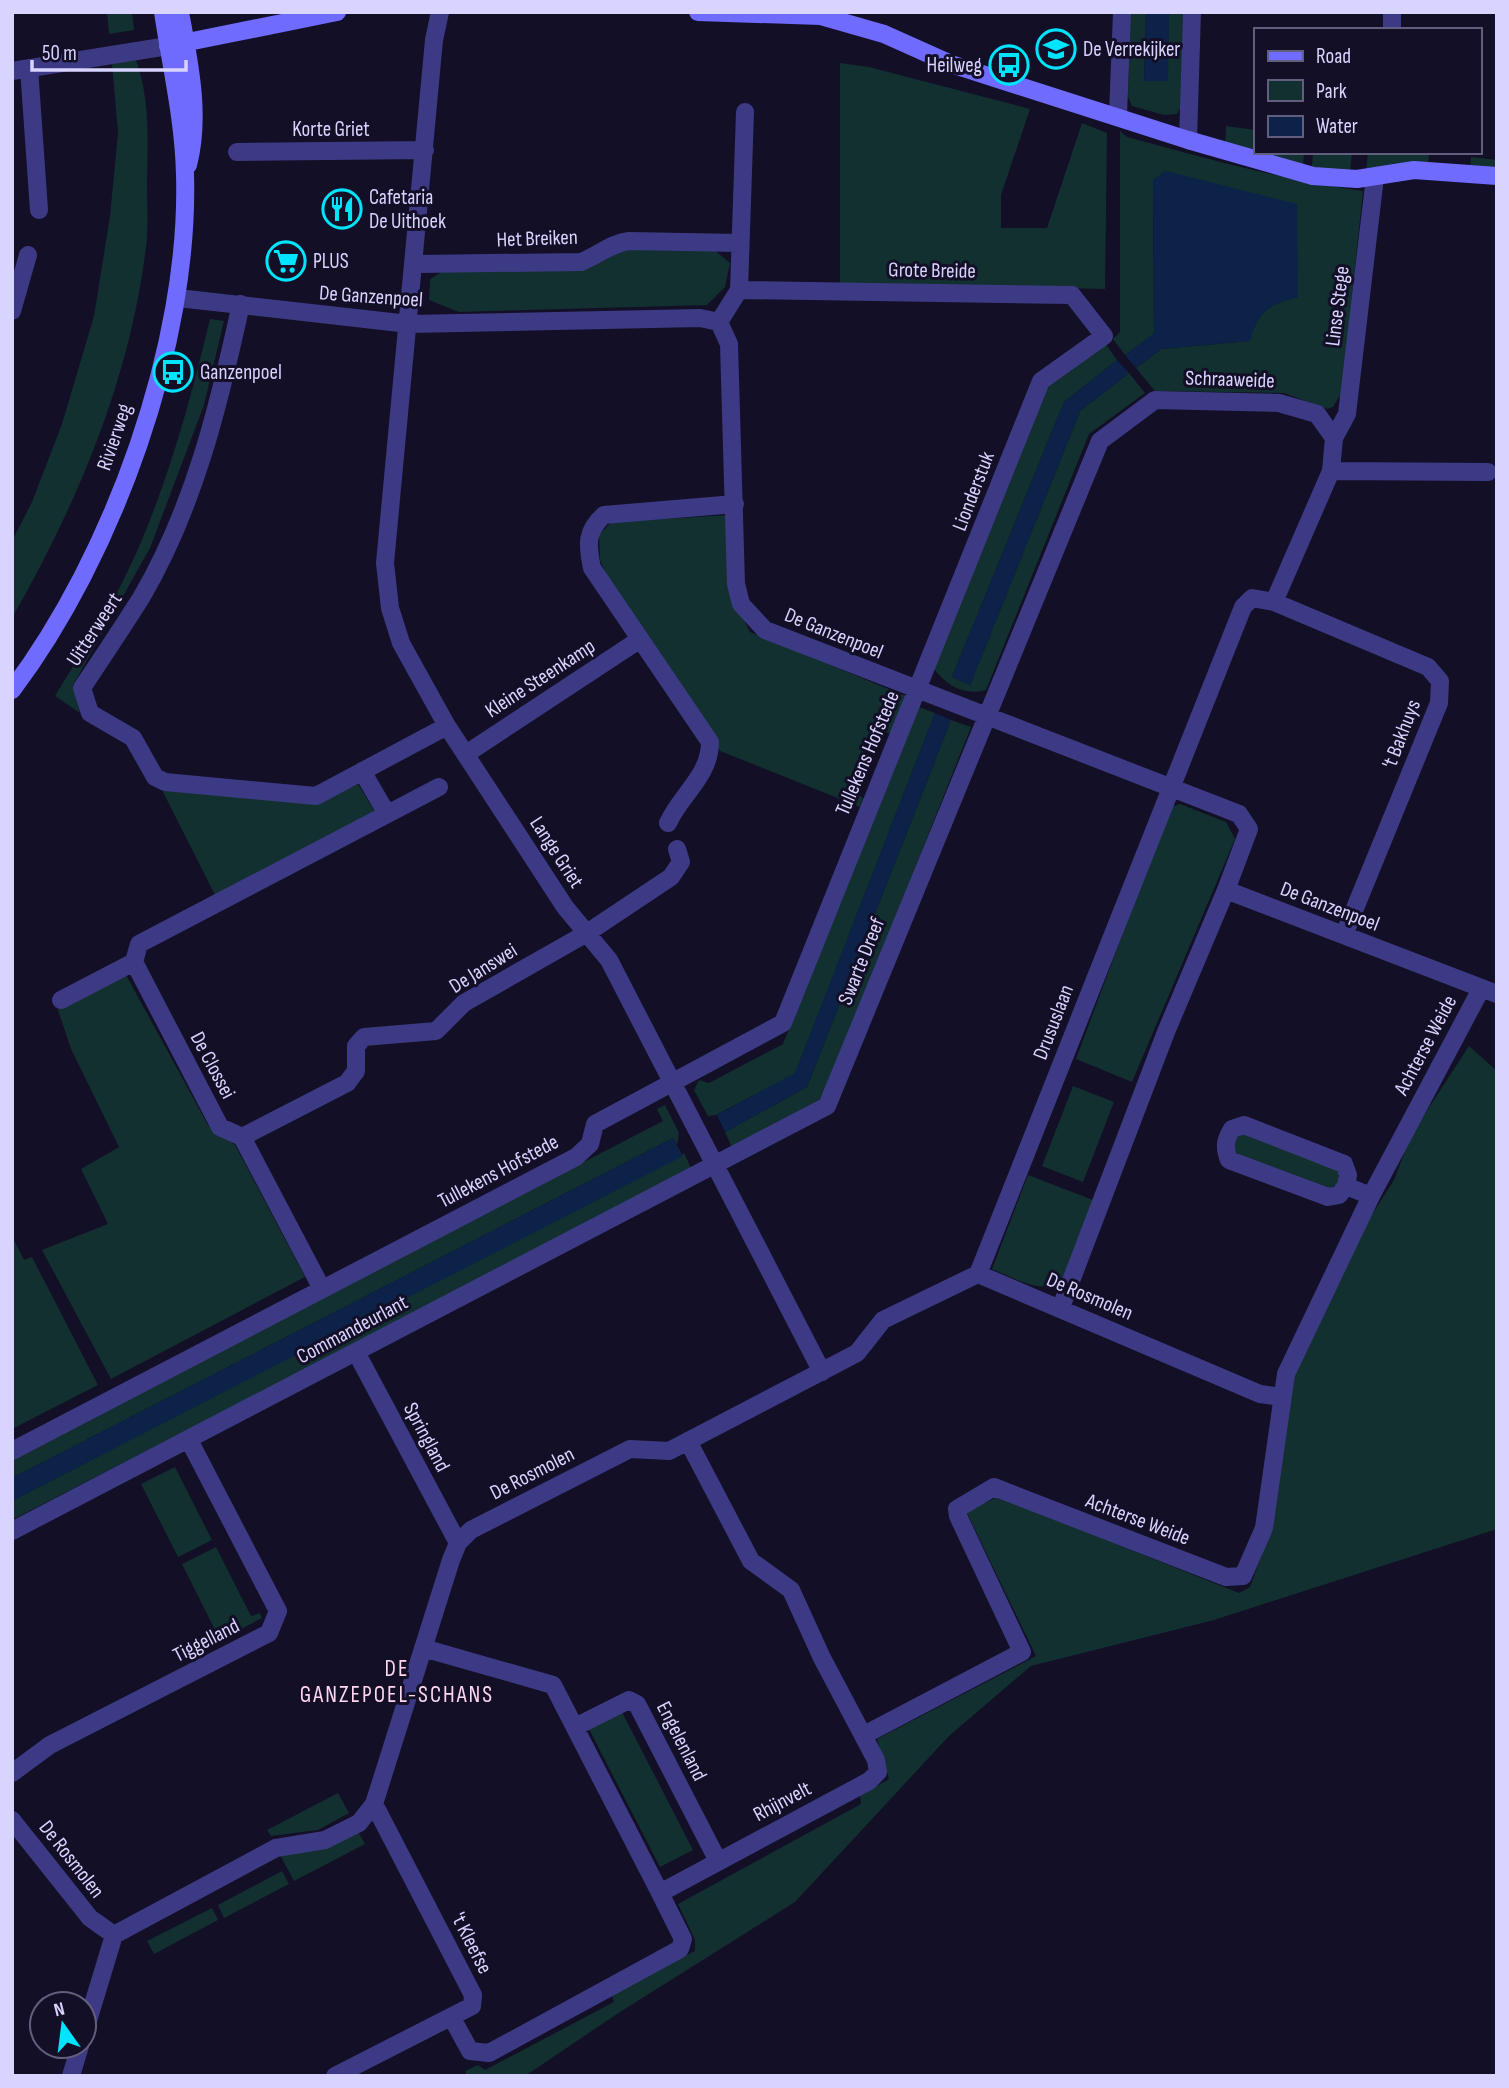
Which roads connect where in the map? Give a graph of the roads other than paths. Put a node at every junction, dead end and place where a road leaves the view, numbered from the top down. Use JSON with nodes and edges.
{"nodes":[{"id":1,"x":163,"y":12,"type":"edge"},
{"id":2,"x":180,"y":12,"type":"edge"},
{"id":3,"x":337,"y":12,"type":"edge"},
{"id":4,"x":440,"y":12,"type":"edge"},
{"id":5,"x":698,"y":12,"type":"edge"},
{"id":6,"x":1122,"y":12,"type":"edge"},
{"id":7,"x":1192,"y":12,"type":"edge"},
{"id":8,"x":177,"y":44,"type":"junction"},
{"id":9,"x":21,"y":69,"type":"edge"},
{"id":10,"x":745,"y":111,"type":"dead end"},
{"id":11,"x":1118,"y":116,"type":"junction"},
{"id":12,"x":1188,"y":140,"type":"junction"},
{"id":13,"x":425,"y":150,"type":"junction"},
{"id":14,"x":237,"y":152,"type":"dead end"},
{"id":15,"x":1497,"y":176,"type":"edge"},
{"id":16,"x":1375,"y":177,"type":"junction"},
{"id":17,"x":39,"y":210,"type":"dead end"},
{"id":18,"x":740,"y":243,"type":"junction"},
{"id":19,"x":28,"y":256,"type":"dead end"},
{"id":20,"x":416,"y":264,"type":"junction"},
{"id":21,"x":739,"y":289,"type":"junction"},
{"id":22,"x":178,"y":298,"type":"junction"},
{"id":23,"x":241,"y":304,"type":"junction"},
{"id":24,"x":12,"y":311,"type":"edge"},
{"id":25,"x":719,"y":322,"type":"junction"},
{"id":26,"x":409,"y":324,"type":"junction"},
{"id":27,"x":1104,"y":336,"type":"joint"},
{"id":28,"x":1334,"y":438,"type":"junction"},
{"id":29,"x":1331,"y":471,"type":"junction"},
{"id":30,"x":1488,"y":472,"type":"dead end"},
{"id":31,"x":735,"y":504,"type":"junction"},
{"id":32,"x":1274,"y":602,"type":"junction"},
{"id":33,"x":639,"y":640,"type":"junction"},
{"id":34,"x":12,"y":690,"type":"edge"},
{"id":35,"x":919,"y":691,"type":"junction"},
{"id":36,"x":985,"y":715,"type":"junction"},
{"id":37,"x":447,"y":726,"type":"junction"},
{"id":38,"x":466,"y":754,"type":"junction"},
{"id":39,"x":362,"y":771,"type":"junction"},
{"id":40,"x":1170,"y":786,"type":"junction"},
{"id":41,"x":439,"y":787,"type":"dead end"},
{"id":42,"x":387,"y":814,"type":"junction"},
{"id":43,"x":668,"y":823,"type":"dead end"},
{"id":44,"x":677,"y":849,"type":"dead end"},
{"id":45,"x":1226,"y":891,"type":"junction"},
{"id":46,"x":587,"y":933,"type":"junction"},
{"id":47,"x":1344,"y":935,"type":"junction"},
{"id":48,"x":134,"y":962,"type":"junction"},
{"id":49,"x":1489,"y":992,"type":"edge"},
{"id":50,"x":61,"y":1000,"type":"dead end"},
{"id":51,"x":670,"y":1082,"type":"junction"},
{"id":52,"x":242,"y":1137,"type":"junction"},
{"id":53,"x":713,"y":1166,"type":"junction"},
{"id":54,"x":1346,"y":1186,"type":"junction"},
{"id":55,"x":1371,"y":1196,"type":"junction"},
{"id":56,"x":978,"y":1274,"type":"junction"},
{"id":57,"x":322,"y":1289,"type":"junction"},
{"id":58,"x":1061,"y":1307,"type":"junction"},
{"id":59,"x":356,"y":1352,"type":"junction"},
{"id":60,"x":822,"y":1372,"type":"junction"},
{"id":61,"x":1281,"y":1397,"type":"junction"},
{"id":62,"x":188,"y":1440,"type":"junction"},
{"id":63,"x":688,"y":1441,"type":"junction"},
{"id":64,"x":12,"y":1451,"type":"edge"},
{"id":65,"x":12,"y":1531,"type":"edge"},
{"id":66,"x":458,"y":1543,"type":"junction"},
{"id":67,"x":423,"y":1648,"type":"junction"},
{"id":68,"x":575,"y":1727,"type":"junction"},
{"id":69,"x":864,"y":1735,"type":"junction"},
{"id":70,"x":12,"y":1773,"type":"edge"},
{"id":71,"x":374,"y":1804,"type":"junction"},
{"id":72,"x":12,"y":1820,"type":"edge"},
{"id":73,"x":718,"y":1861,"type":"junction"},
{"id":74,"x":660,"y":1893,"type":"junction"},
{"id":75,"x":114,"y":1936,"type":"junction"},
{"id":76,"x":97,"y":1990,"type":"edge"},
{"id":77,"x":452,"y":2018,"type":"junction"},
{"id":78,"x":335,"y":2076,"type":"edge"}],
"edges":[{"from":1,"to":8,"type":"street","name":"Rivierweg"},
{"from":2,"to":8,"type":"street","name":"Rivierweg"},
{"from":3,"to":8,"type":"street"},
{"from":4,"to":13,"type":"street"},
{"from":5,"to":11,"type":"street"},
{"from":6,"to":11,"type":"street"},
{"from":7,"to":12,"type":"street"},
{"from":8,"to":9,"type":"street"},
{"from":8,"to":22,"type":"street","name":"Rivierweg"},
{"from":9,"to":17,"type":"street"},
{"from":10,"to":18,"type":"street"},
{"from":11,"to":12,"type":"street"},
{"from":12,"to":16,"type":"street"},
{"from":13,"to":14,"type":"street","name":"Korte Griet"},
{"from":13,"to":20,"type":"street"},
{"from":15,"to":16,"type":"street"},
{"from":16,"to":28,"type":"street","name":"Linse Stege"},
{"from":18,"to":20,"type":"street","name":"Het Breiken"},
{"from":18,"to":21,"type":"street"},
{"from":19,"to":24,"type":"street"},
{"from":20,"to":26,"type":"street"},
{"from":21,"to":25,"type":"street"},
{"from":21,"to":27,"type":"street","name":"Grote Breide"},
{"from":22,"to":23,"type":"street","name":"De Ganzenpoel"},
{"from":22,"to":34,"type":"street","name":"Rivierweg"},
{"from":23,"to":26,"type":"street","name":"De Ganzenpoel"},
{"from":23,"to":39,"type":"street","name":"Uitterweert"},
{"from":25,"to":26,"type":"street","name":"De Ganzenpoel"},
{"from":25,"to":31,"type":"street","name":"De Ganzenpoel"},
{"from":26,"to":37,"type":"street","name":"Lange Griet"},
{"from":27,"to":35,"type":"street","name":"Lionderstuk"},
{"from":28,"to":29,"type":"street"},
{"from":28,"to":36,"type":"street","name":"Schraaweide"},
{"from":29,"to":30,"type":"street"},
{"from":29,"to":32,"type":"street"},
{"from":31,"to":33,"type":"street"},
{"from":31,"to":35,"type":"street","name":"De Ganzenpoel"},
{"from":32,"to":40,"type":"street"},
{"from":32,"to":47,"type":"street","name":"'t Bakhuys"},
{"from":33,"to":38,"type":"street","name":"Kleine Steenkamp"},
{"from":33,"to":43,"type":"street"},
{"from":35,"to":36,"type":"street","name":"De Ganzenpoel"},
{"from":35,"to":51,"type":"street","name":"Tullekens Hofstede"},
{"from":36,"to":40,"type":"street","name":"De Ganzenpoel"},
{"from":36,"to":53,"type":"street","name":"Swarte Dreef"},
{"from":37,"to":38,"type":"street","name":"Lange Griet"},
{"from":37,"to":39,"type":"street","name":"Uitterweert"},
{"from":38,"to":46,"type":"street","name":"Lange Griet"},
{"from":39,"to":42,"type":"street"},
{"from":40,"to":45,"type":"street","name":"De Ganzenpoel"},
{"from":40,"to":56,"type":"street","name":"Drususlaan"},
{"from":41,"to":42,"type":"street"},
{"from":42,"to":48,"type":"street"},
{"from":44,"to":46,"type":"street"},
{"from":45,"to":47,"type":"street","name":"De Ganzenpoel"},
{"from":45,"to":58,"type":"street"},
{"from":46,"to":51,"type":"street","name":"Lange Griet"},
{"from":46,"to":52,"type":"street","name":"De Janswei"},
{"from":47,"to":49,"type":"street","name":"De Ganzenpoel"},
{"from":48,"to":50,"type":"street"},
{"from":48,"to":52,"type":"street","name":"De Clossei"},
{"from":49,"to":55,"type":"street","name":"Achterse Weide"},
{"from":51,"to":53,"type":"street","name":"Lange Griet"},
{"from":51,"to":57,"type":"street","name":"Tullekens Hofstede"},
{"from":52,"to":57,"type":"street","name":"De Clossei"},
{"from":53,"to":59,"type":"street","name":"Commandeurlant"},
{"from":53,"to":60,"type":"street","name":"Lange Griet"},
{"from":54,"to":54,"type":"street"},
{"from":54,"to":55,"type":"street"},
{"from":55,"to":61,"type":"street","name":"Achterse Weide"},
{"from":56,"to":58,"type":"street","name":"De Rosmolen"},
{"from":56,"to":60,"type":"street","name":"De Rosmolen"},
{"from":57,"to":64,"type":"street","name":"Tullekens Hofstede"},
{"from":58,"to":61,"type":"street","name":"De Rosmolen"},
{"from":59,"to":62,"type":"street","name":"Commandeurlant"},
{"from":59,"to":66,"type":"street","name":"Springland"},
{"from":60,"to":63,"type":"street","name":"De Rosmolen"},
{"from":61,"to":69,"type":"street","name":"Achterse Weide"},
{"from":62,"to":65,"type":"street","name":"Commandeurlant"},
{"from":62,"to":70,"type":"street","name":"Tiggelland"},
{"from":63,"to":66,"type":"street","name":"De Rosmolen"},
{"from":63,"to":69,"type":"street","name":"Rhijnvelt"},
{"from":66,"to":67,"type":"street"},
{"from":67,"to":68,"type":"street"},
{"from":67,"to":71,"type":"street"},
{"from":68,"to":73,"type":"street","name":"Engelenland"},
{"from":68,"to":74,"type":"street"},
{"from":69,"to":73,"type":"street","name":"Rhijnvelt"},
{"from":71,"to":75,"type":"street"},
{"from":71,"to":77,"type":"street","name":"'t Kleefse"},
{"from":72,"to":75,"type":"street","name":"De Rosmolen"},
{"from":73,"to":74,"type":"street","name":"Rhijnvelt"},
{"from":74,"to":77,"type":"street"},
{"from":75,"to":76,"type":"street"},
{"from":77,"to":78,"type":"street","name":"'t Kleefse"}]}
